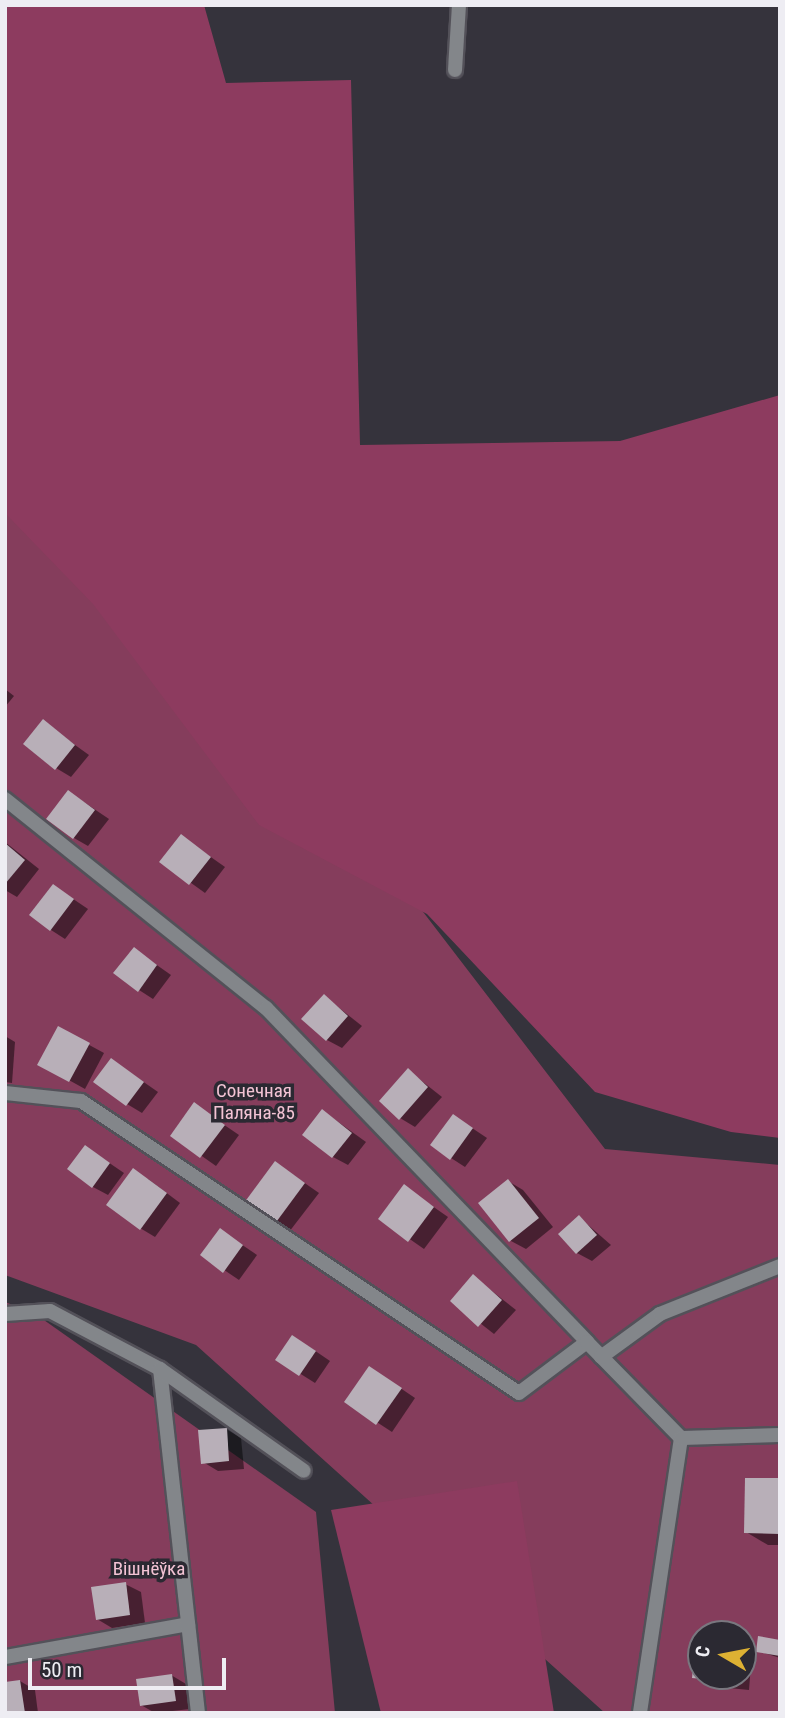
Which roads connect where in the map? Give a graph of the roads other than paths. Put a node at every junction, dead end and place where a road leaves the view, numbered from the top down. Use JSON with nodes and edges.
{"nodes":[{"id":1,"x":458,"y":5,"type":"edge"},
{"id":2,"x":455,"y":69,"type":"dead end"},
{"id":3,"x":5,"y":799,"type":"edge"},
{"id":4,"x":5,"y":1093,"type":"edge"},
{"id":5,"x":780,"y":1266,"type":"edge"},
{"id":6,"x":5,"y":1314,"type":"edge"},
{"id":7,"x":587,"y":1342,"type":"junction"},
{"id":8,"x":601,"y":1357,"type":"junction"},
{"id":9,"x":160,"y":1369,"type":"junction"},
{"id":10,"x":780,"y":1435,"type":"edge"},
{"id":11,"x":681,"y":1438,"type":"junction"},
{"id":12,"x":304,"y":1471,"type":"dead end"},
{"id":13,"x":188,"y":1624,"type":"junction"},
{"id":14,"x":5,"y":1657,"type":"edge"},
{"id":15,"x":198,"y":1713,"type":"edge"},
{"id":16,"x":640,"y":1713,"type":"edge"}],
"edges":[{"from":1,"to":2,"type":"street"},
{"from":3,"to":7,"type":"street"},
{"from":4,"to":7,"type":"street"},
{"from":5,"to":8,"type":"street"},
{"from":6,"to":9,"type":"street"},
{"from":7,"to":8,"type":"street"},
{"from":8,"to":11,"type":"street"},
{"from":9,"to":12,"type":"street"},
{"from":9,"to":13,"type":"street"},
{"from":10,"to":11,"type":"street"},
{"from":11,"to":16,"type":"street"},
{"from":13,"to":14,"type":"street"},
{"from":13,"to":15,"type":"street"}]}
